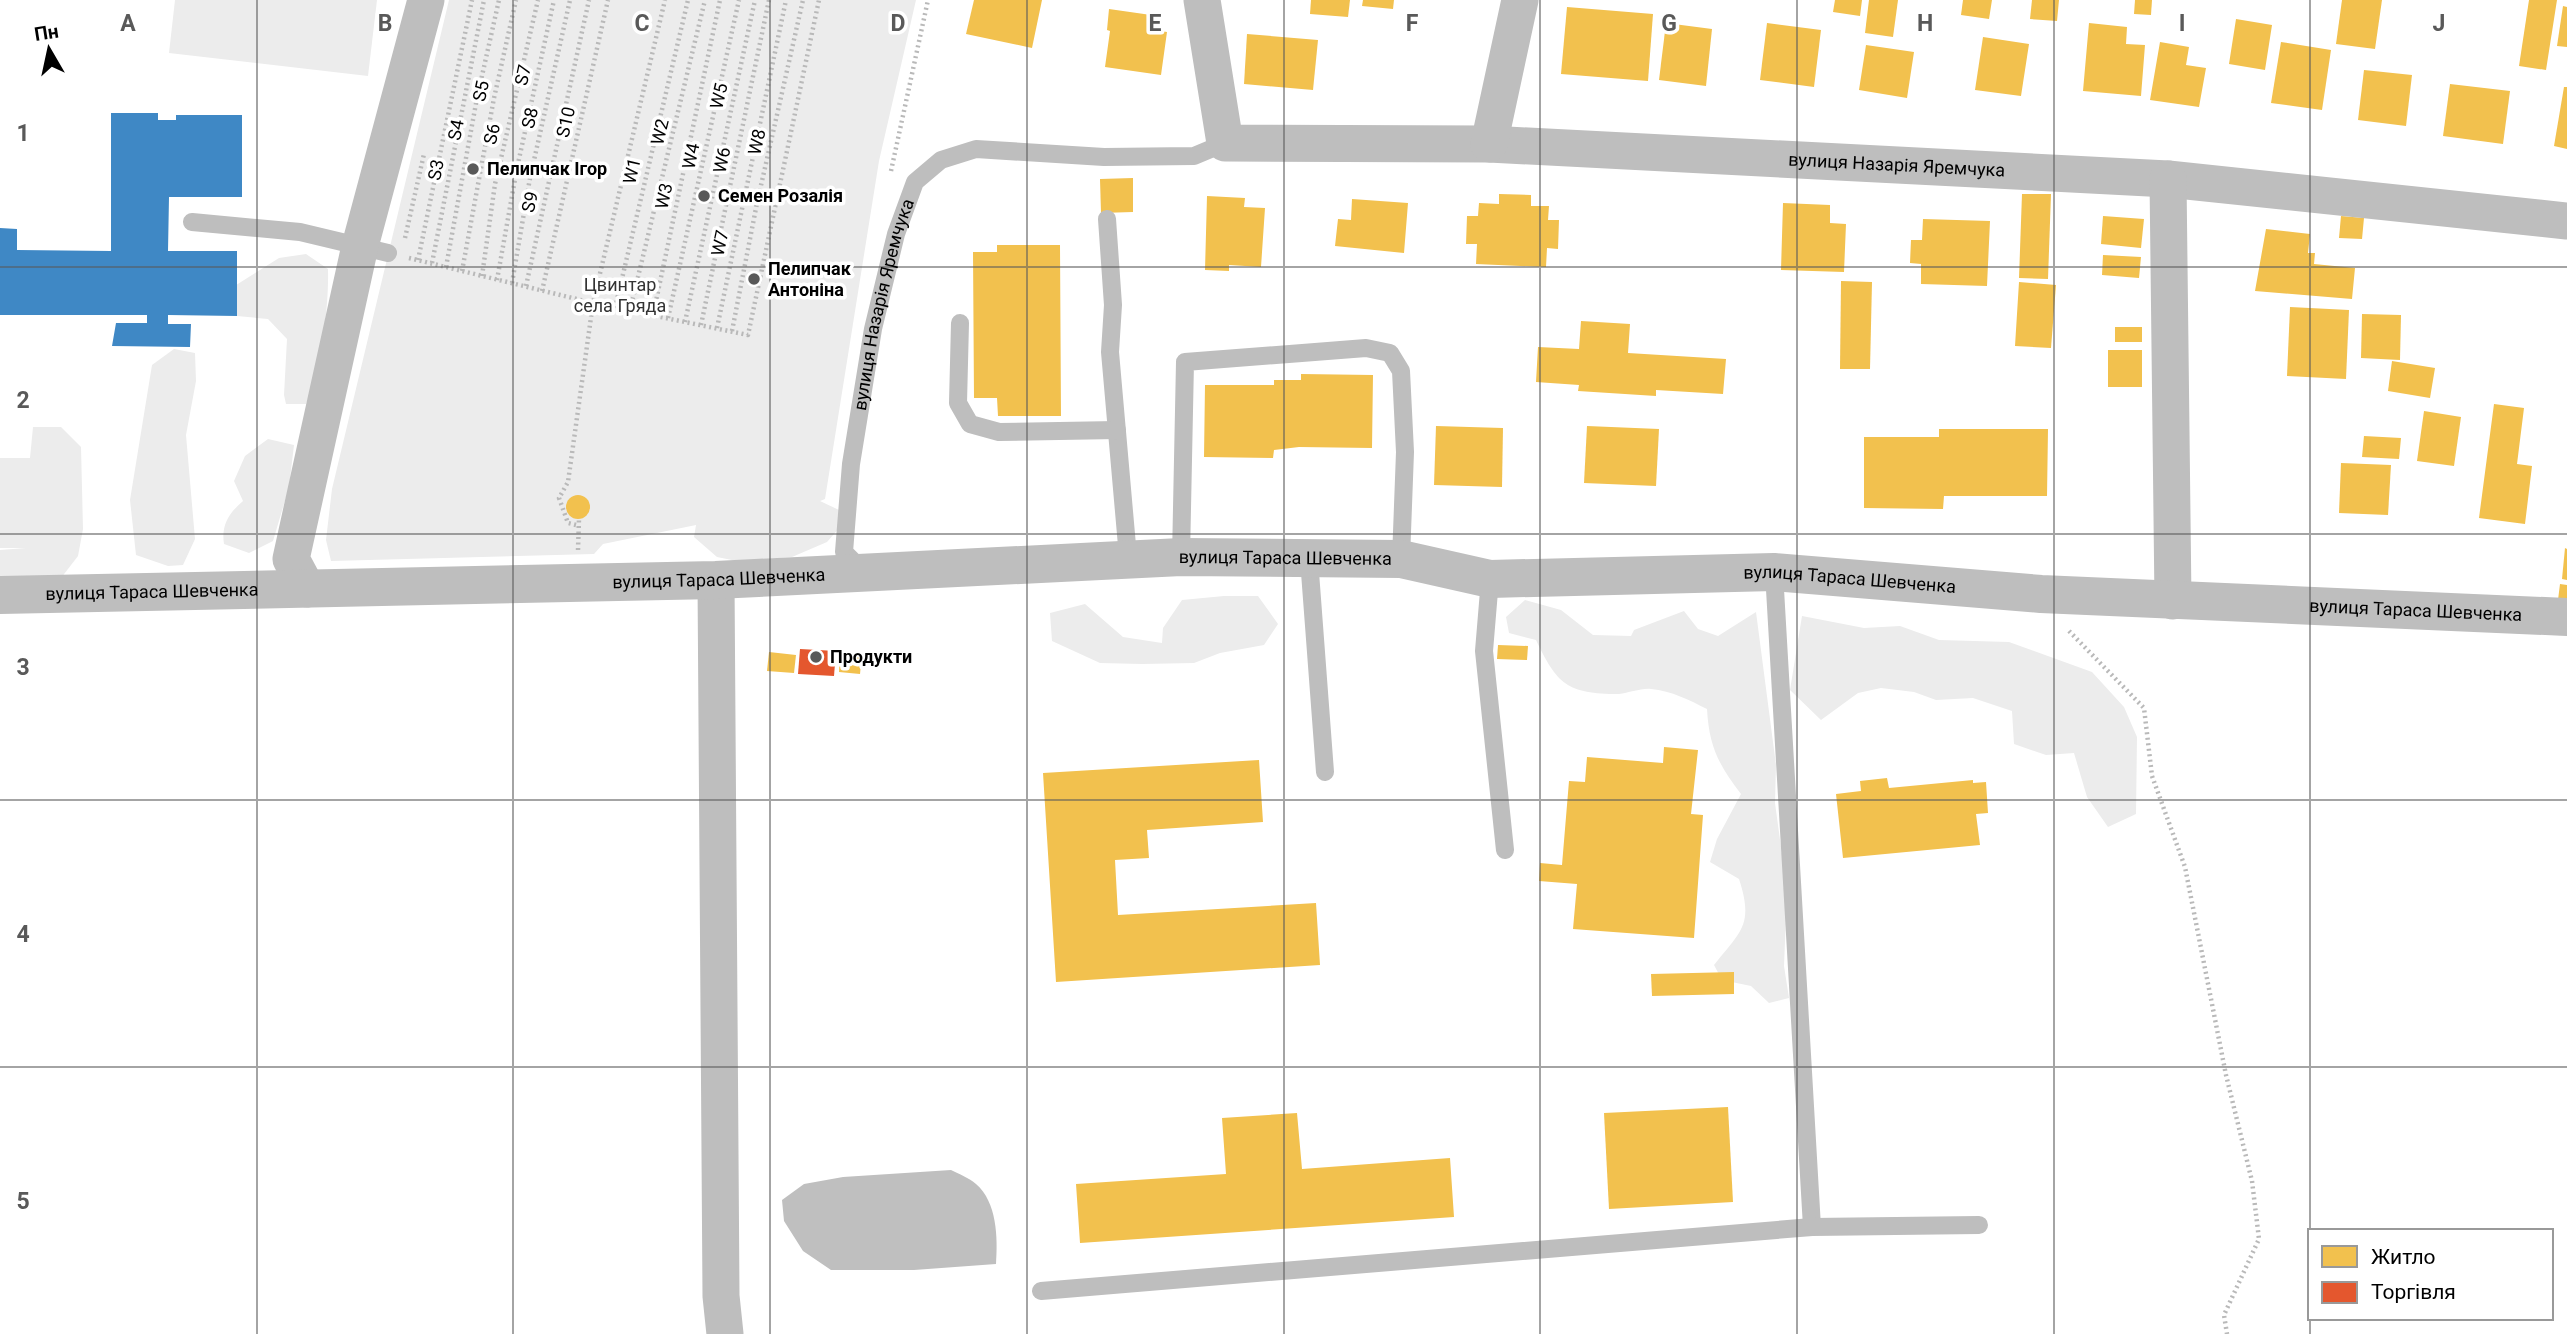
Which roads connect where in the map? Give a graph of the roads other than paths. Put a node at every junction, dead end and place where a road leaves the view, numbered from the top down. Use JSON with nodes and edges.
{"nodes":[{"id":1,"x":426,"y":0,"type":"edge"},
{"id":2,"x":1202,"y":0,"type":"edge"},
{"id":3,"x":1520,"y":0,"type":"edge"},
{"id":4,"x":1225,"y":142,"type":"junction"},
{"id":5,"x":1489,"y":144,"type":"junction"},
{"id":6,"x":2168,"y":179,"type":"junction"},
{"id":7,"x":1107,"y":219,"type":"dead end"},
{"id":8,"x":2567,"y":221,"type":"edge"},
{"id":9,"x":192,"y":222,"type":"dead end"},
{"id":10,"x":374,"y":249,"type":"junction"},
{"id":11,"x":960,"y":323,"type":"dead end"},
{"id":12,"x":1117,"y":430,"type":"junction"},
{"id":13,"x":1128,"y":557,"type":"junction"},
{"id":14,"x":1181,"y":557,"type":"junction"},
{"id":15,"x":1309,"y":559,"type":"junction"},
{"id":16,"x":1401,"y":559,"type":"junction"},
{"id":17,"x":1774,"y":572,"type":"junction"},
{"id":18,"x":866,"y":574,"type":"junction"},
{"id":19,"x":1490,"y":579,"type":"junction"},
{"id":20,"x":716,"y":580,"type":"junction"},
{"id":21,"x":307,"y":589,"type":"junction"},
{"id":22,"x":0,"y":595,"type":"edge"},
{"id":23,"x":2173,"y":601,"type":"junction"},
{"id":24,"x":2567,"y":617,"type":"edge"},
{"id":25,"x":1325,"y":772,"type":"dead end"},
{"id":26,"x":1505,"y":850,"type":"dead end"},
{"id":27,"x":1979,"y":1225,"type":"dead end"},
{"id":28,"x":1812,"y":1227,"type":"junction"},
{"id":29,"x":1041,"y":1291,"type":"dead end"},
{"id":30,"x":725,"y":1334,"type":"edge"}],
"edges":[{"from":1,"to":10,"type":"street"},
{"from":2,"to":4,"type":"street"},
{"from":3,"to":5,"type":"street"},
{"from":4,"to":5,"type":"street","name":"вулиця Назарія Яремчука"},
{"from":4,"to":18,"type":"lane","name":"вулиця Назарія Яремчука"},
{"from":5,"to":6,"type":"street","name":"вулиця Назарія Яремчука"},
{"from":6,"to":8,"type":"street","name":"вулиця Назарія Яремчука"},
{"from":6,"to":23,"type":"street"},
{"from":7,"to":12,"type":"lane"},
{"from":9,"to":10,"type":"lane"},
{"from":10,"to":21,"type":"street"},
{"from":11,"to":12,"type":"lane"},
{"from":12,"to":13,"type":"lane"},
{"from":13,"to":14,"type":"street","name":"вулиця Тараса Шевченка"},
{"from":13,"to":18,"type":"street","name":"вулиця Тараса Шевченка"},
{"from":14,"to":15,"type":"street","name":"вулиця Тараса Шевченка"},
{"from":14,"to":16,"type":"lane"},
{"from":15,"to":16,"type":"street","name":"вулиця Тараса Шевченка"},
{"from":15,"to":25,"type":"lane"},
{"from":16,"to":19,"type":"street","name":"вулиця Тараса Шевченка"},
{"from":17,"to":19,"type":"street","name":"вулиця Тараса Шевченка"},
{"from":17,"to":23,"type":"street","name":"вулиця Тараса Шевченка"},
{"from":17,"to":28,"type":"lane"},
{"from":18,"to":20,"type":"street","name":"вулиця Тараса Шевченка"},
{"from":19,"to":26,"type":"lane"},
{"from":20,"to":21,"type":"street","name":"вулиця Тараса Шевченка"},
{"from":20,"to":30,"type":"street"},
{"from":21,"to":22,"type":"street","name":"вулиця Тараса Шевченка"},
{"from":23,"to":24,"type":"street","name":"вулиця Тараса Шевченка"},
{"from":27,"to":28,"type":"lane"},
{"from":28,"to":29,"type":"lane"}]}
